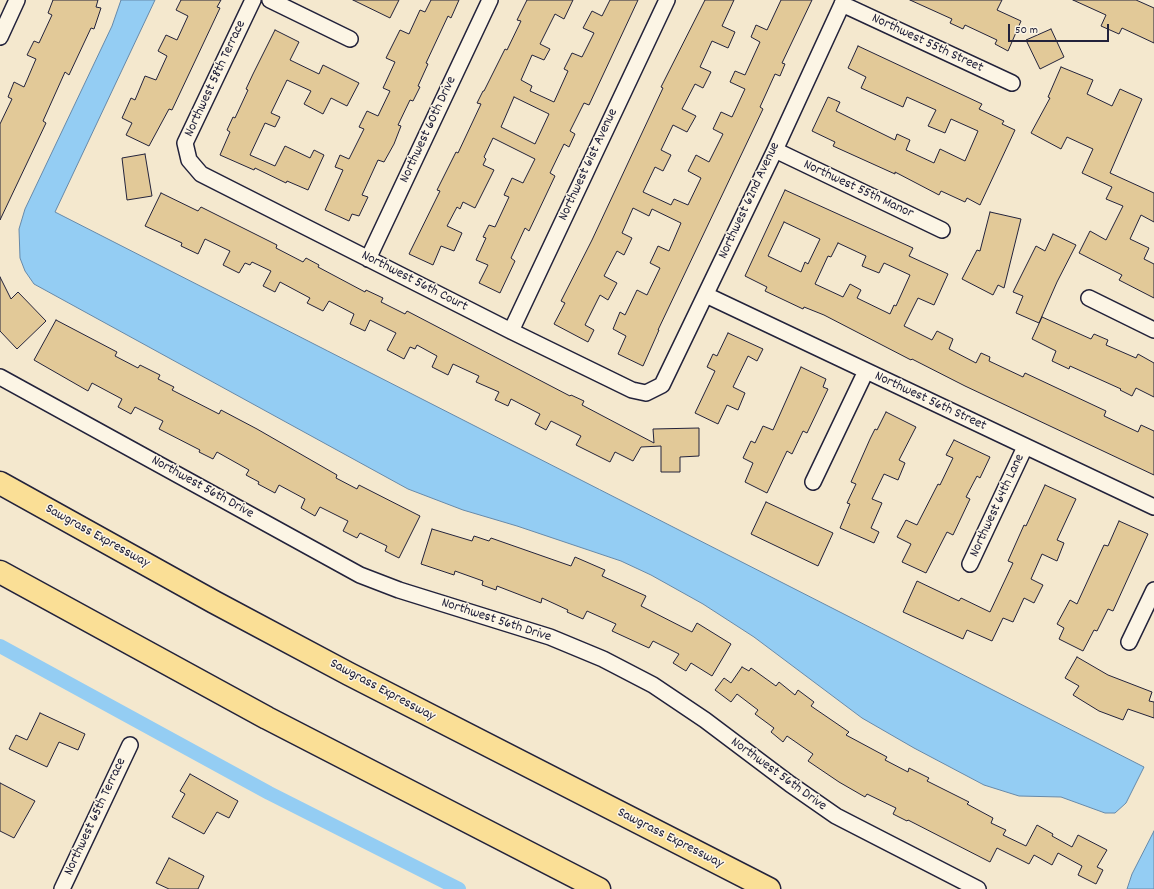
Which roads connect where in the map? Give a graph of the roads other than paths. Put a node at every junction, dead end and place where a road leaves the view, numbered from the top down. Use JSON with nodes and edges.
{"nodes":[{"id":1,"x":17,"y":0,"type":"edge"},
{"id":2,"x":253,"y":0,"type":"edge"},
{"id":3,"x":270,"y":0,"type":"edge"},
{"id":4,"x":490,"y":0,"type":"edge"},
{"id":5,"x":667,"y":0,"type":"edge"},
{"id":6,"x":843,"y":2,"type":"edge"},
{"id":7,"x":0,"y":37,"type":"edge"},
{"id":8,"x":350,"y":39,"type":"dead end"},
{"id":9,"x":1012,"y":84,"type":"dead end"},
{"id":10,"x":775,"y":150,"type":"junction"},
{"id":11,"x":189,"y":160,"type":"joint"},
{"id":12,"x":942,"y":230,"type":"dead end"},
{"id":13,"x":368,"y":259,"type":"junction"},
{"id":14,"x":706,"y":295,"type":"junction"},
{"id":15,"x":1089,"y":298,"type":"dead end"},
{"id":16,"x":1154,"y":330,"type":"edge"},
{"id":17,"x":511,"y":331,"type":"junction"},
{"id":18,"x":866,"y":371,"type":"junction"},
{"id":19,"x":0,"y":377,"type":"edge"},
{"id":20,"x":646,"y":393,"type":"joint"},
{"id":21,"x":1026,"y":447,"type":"junction"},
{"id":22,"x":813,"y":482,"type":"dead end"},
{"id":23,"x":0,"y":483,"type":"edge"},
{"id":24,"x":1154,"y":507,"type":"edge"},
{"id":25,"x":970,"y":564,"type":"dead end"},
{"id":26,"x":0,"y":572,"type":"edge"},
{"id":27,"x":1154,"y":590,"type":"edge"},
{"id":28,"x":1129,"y":642,"type":"dead end"},
{"id":29,"x":130,"y":745,"type":"dead end"},
{"id":30,"x":62,"y":889,"type":"edge"},
{"id":31,"x":599,"y":889,"type":"edge"},
{"id":32,"x":769,"y":889,"type":"edge"},
{"id":33,"x":978,"y":889,"type":"edge"}],
"edges":[{"from":1,"to":7,"type":"street"},
{"from":2,"to":11,"type":"street","name":"Northwest 58th Terrace"},
{"from":3,"to":8,"type":"street"},
{"from":4,"to":13,"type":"street","name":"Northwest 60th Drive"},
{"from":5,"to":17,"type":"street","name":"Northwest 61st Avenue"},
{"from":6,"to":9,"type":"street","name":"Northwest 55th Street"},
{"from":6,"to":10,"type":"street","name":"Northwest 62nd Avenue"},
{"from":10,"to":12,"type":"street","name":"Northwest 55th Manor"},
{"from":10,"to":14,"type":"street","name":"Northwest 62nd Avenue"},
{"from":11,"to":13,"type":"street","name":"Northwest 56th Court"},
{"from":13,"to":17,"type":"street","name":"Northwest 56th Court"},
{"from":14,"to":18,"type":"street","name":"Northwest 56th Street"},
{"from":14,"to":20,"type":"street","name":"Northwest 62nd Avenue"},
{"from":15,"to":16,"type":"street"},
{"from":17,"to":20,"type":"street","name":"Northwest 56th Court"},
{"from":18,"to":21,"type":"street","name":"Northwest 56th Street"},
{"from":18,"to":22,"type":"street"},
{"from":19,"to":33,"type":"street","name":"Northwest 56th Drive"},
{"from":21,"to":24,"type":"street","name":"Northwest 56th Street"},
{"from":21,"to":25,"type":"street","name":"Northwest 64th Lane"},
{"from":23,"to":32,"type":"highway","name":"Sawgrass Expressway"},
{"from":26,"to":31,"type":"highway"},
{"from":27,"to":28,"type":"street"},
{"from":29,"to":30,"type":"street","name":"Northwest 65th Terrace"}]}
